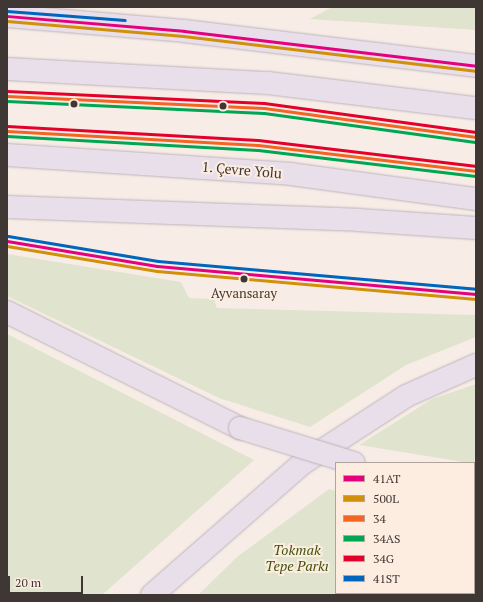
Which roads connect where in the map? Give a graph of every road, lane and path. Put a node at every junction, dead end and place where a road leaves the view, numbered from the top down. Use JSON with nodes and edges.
{"nodes":[{"id":1,"x":7,"y":16,"type":"edge"},
{"id":2,"x":476,"y":66,"type":"edge"},
{"id":3,"x":7,"y":69,"type":"edge"},
{"id":4,"x":476,"y":108,"type":"edge"},
{"id":5,"x":7,"y":155,"type":"edge"},
{"id":6,"x":476,"y":199,"type":"edge"},
{"id":7,"x":7,"y":207,"type":"edge"},
{"id":8,"x":476,"y":228,"type":"edge"},
{"id":9,"x":7,"y":312,"type":"edge"},
{"id":10,"x":476,"y":365,"type":"edge"},
{"id":11,"x":351,"y":462,"type":"edge"},
{"id":12,"x":152,"y":595,"type":"edge"}],
"edges":[{"from":1,"to":2,"type":"highway"},
{"from":3,"to":4,"type":"highway"},
{"from":5,"to":6,"type":"highway","name":"1. Çevre Yolu"},
{"from":7,"to":8,"type":"highway"},
{"from":9,"to":11,"type":"highway","bridge":true},
{"from":10,"to":12,"type":"highway"}]}
